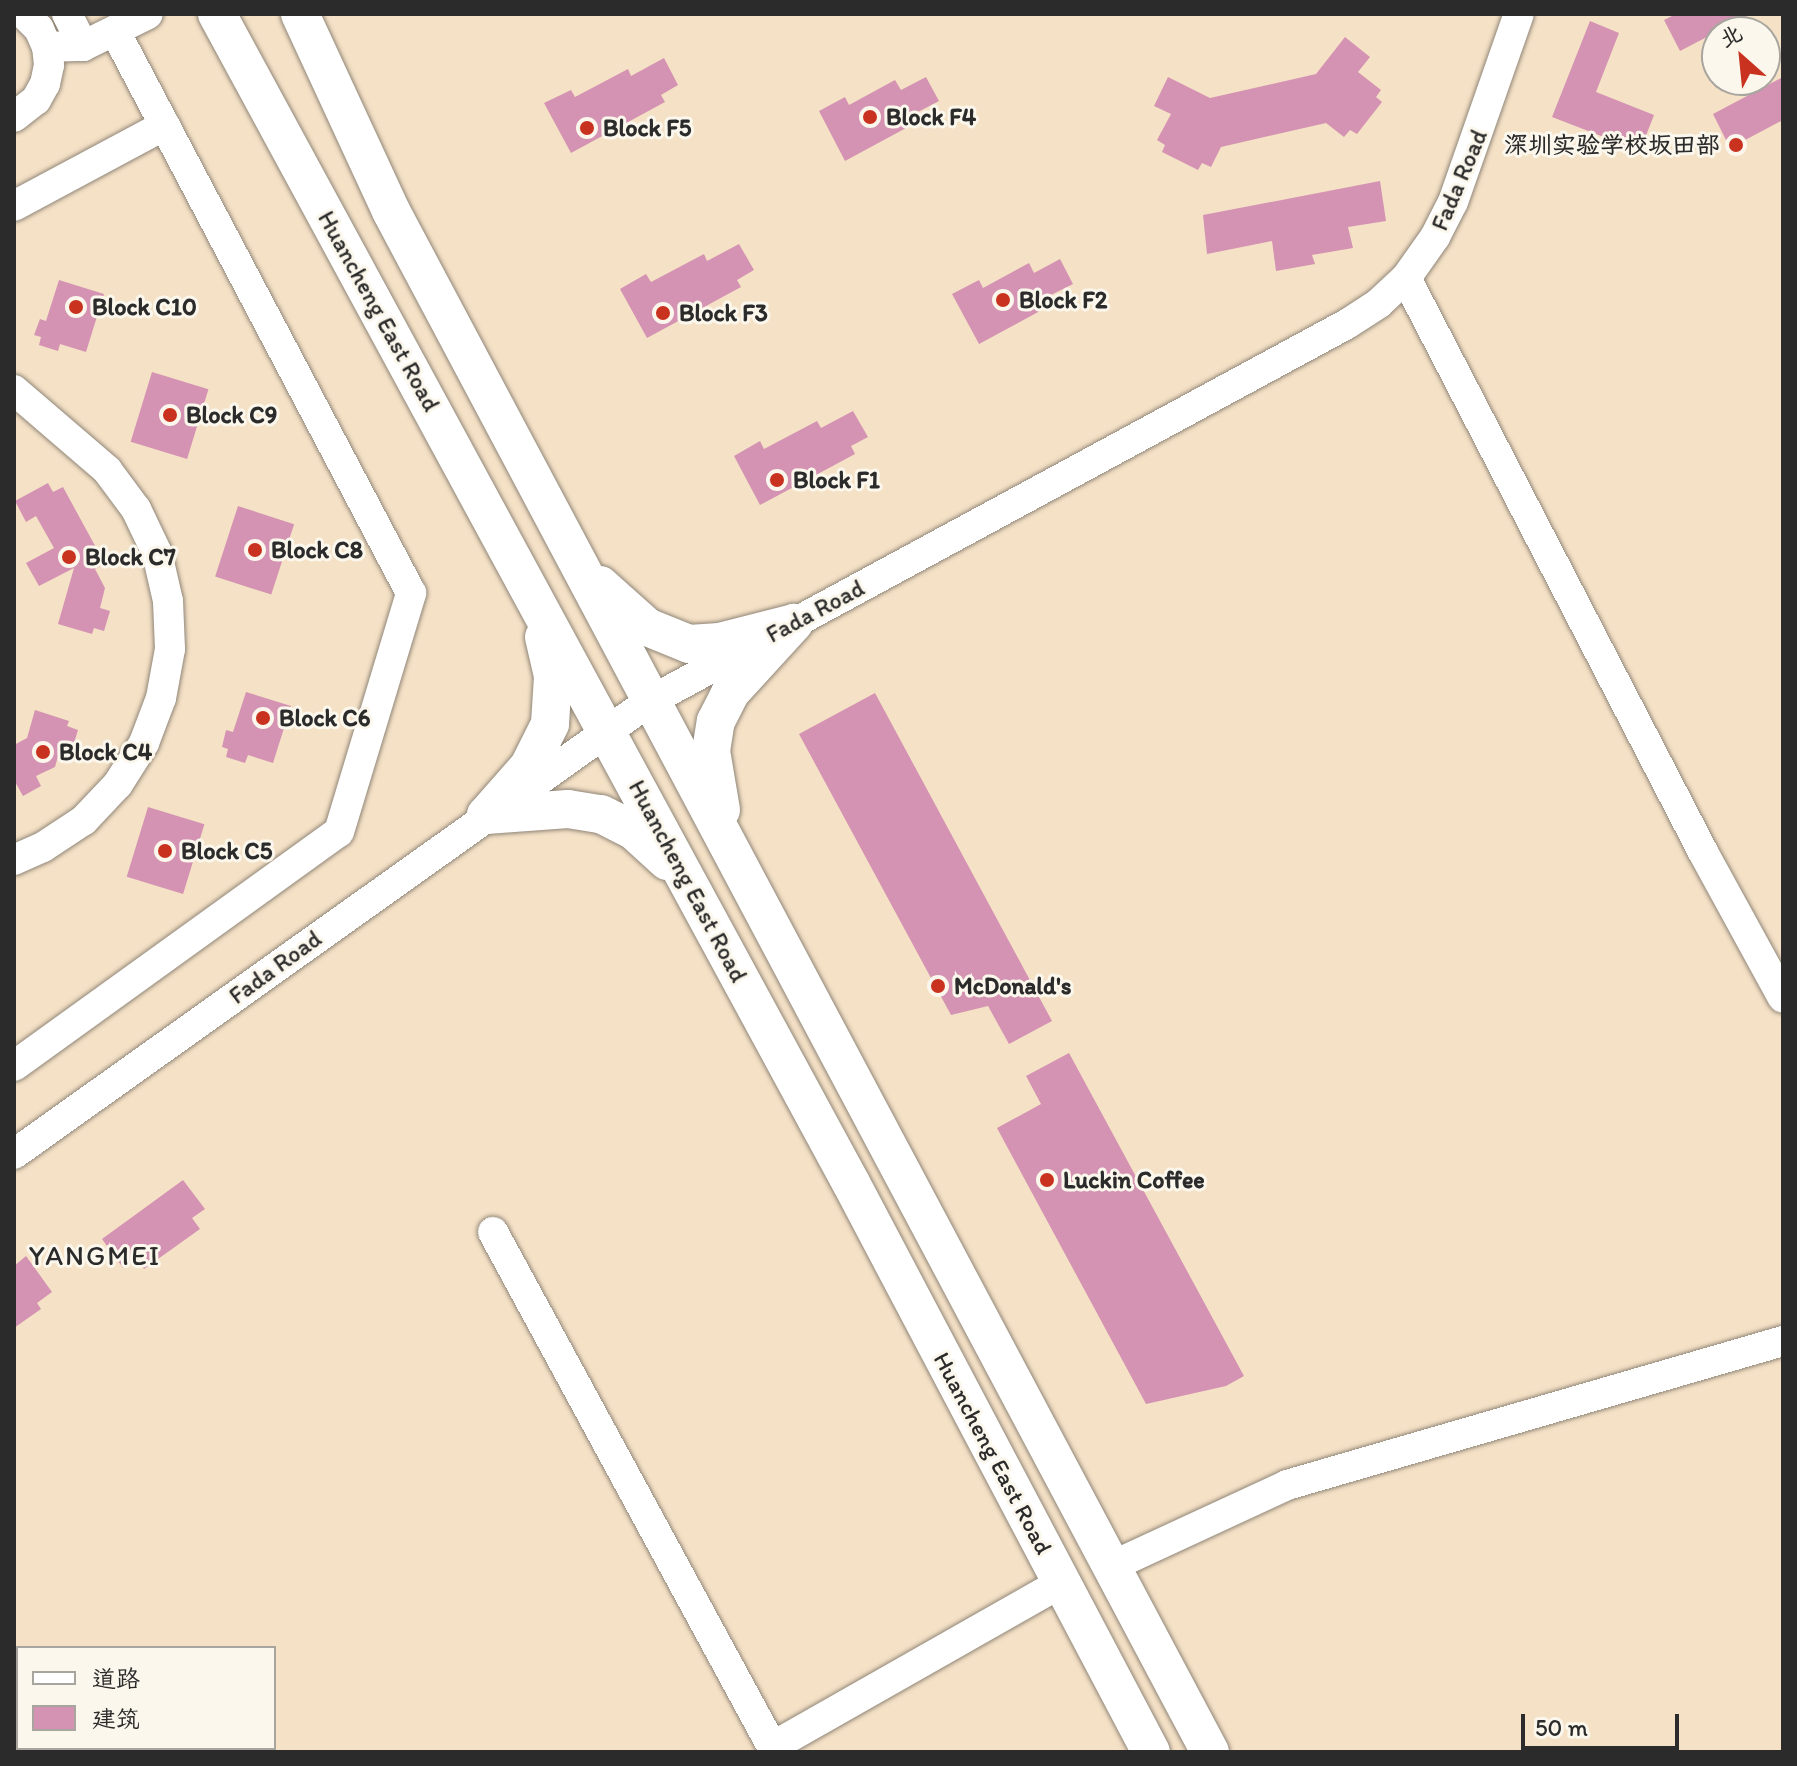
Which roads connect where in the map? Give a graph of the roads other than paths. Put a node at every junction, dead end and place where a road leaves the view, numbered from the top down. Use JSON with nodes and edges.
{"nodes":[{"id":1,"x":24,"y":14,"type":"edge"},
{"id":2,"x":67,"y":14,"type":"edge"},
{"id":3,"x":148,"y":14,"type":"edge"},
{"id":4,"x":217,"y":14,"type":"edge"},
{"id":5,"x":300,"y":14,"type":"edge"},
{"id":6,"x":1519,"y":14,"type":"edge"},
{"id":7,"x":115,"y":31,"type":"junction"},
{"id":8,"x":83,"y":46,"type":"junction"},
{"id":9,"x":47,"y":47,"type":"junction"},
{"id":10,"x":14,"y":117,"type":"edge"},
{"id":11,"x":165,"y":125,"type":"junction"},
{"id":12,"x":14,"y":206,"type":"edge"},
{"id":13,"x":1406,"y":278,"type":"junction"},
{"id":14,"x":14,"y":390,"type":"edge"},
{"id":15,"x":578,"y":564,"type":"junction"},
{"id":16,"x":533,"y":594,"type":"junction"},
{"id":17,"x":794,"y":623,"type":"junction"},
{"id":18,"x":650,"y":701,"type":"junction"},
{"id":19,"x":606,"y":729,"type":"junction"},
{"id":20,"x":486,"y":815,"type":"junction"},
{"id":21,"x":729,"y":848,"type":"junction"},
{"id":22,"x":14,"y":860,"type":"edge"},
{"id":23,"x":687,"y":878,"type":"junction"},
{"id":24,"x":1783,"y":998,"type":"edge"},
{"id":25,"x":14,"y":1066,"type":"edge"},
{"id":26,"x":14,"y":1154,"type":"edge"},
{"id":27,"x":493,"y":1232,"type":"dead end"},
{"id":28,"x":1783,"y":1341,"type":"edge"},
{"id":29,"x":1112,"y":1566,"type":"junction"},
{"id":30,"x":1061,"y":1583,"type":"junction"},
{"id":31,"x":774,"y":1750,"type":"edge"},
{"id":32,"x":1151,"y":1752,"type":"edge"},
{"id":33,"x":1210,"y":1752,"type":"edge"}],
"edges":[{"from":1,"to":9,"type":"street"},
{"from":2,"to":8,"type":"street"},
{"from":3,"to":7,"type":"street"},
{"from":4,"to":16,"type":"main road","name":"Huancheng East Road"},
{"from":5,"to":15,"type":"main road"},
{"from":6,"to":13,"type":"street","name":"Fada Road"},
{"from":7,"to":8,"type":"street"},
{"from":7,"to":11,"type":"street"},
{"from":8,"to":9,"type":"street"},
{"from":9,"to":10,"type":"street"},
{"from":11,"to":12,"type":"street"},
{"from":11,"to":25,"type":"street"},
{"from":13,"to":17,"type":"street","name":"Fada Road"},
{"from":13,"to":24,"type":"street"},
{"from":14,"to":22,"type":"street"},
{"from":15,"to":17,"type":"main road"},
{"from":15,"to":18,"type":"main road"},
{"from":16,"to":19,"type":"main road","name":"Huancheng East Road"},
{"from":16,"to":20,"type":"main road"},
{"from":17,"to":18,"type":"street","name":"Fada Road"},
{"from":17,"to":21,"type":"main road"},
{"from":18,"to":19,"type":"street","name":"Fada Road"},
{"from":18,"to":21,"type":"main road"},
{"from":19,"to":20,"type":"street","name":"Fada Road"},
{"from":19,"to":23,"type":"main road","name":"Huancheng East Road"},
{"from":20,"to":23,"type":"main road"},
{"from":20,"to":26,"type":"street","name":"Fada Road"},
{"from":21,"to":29,"type":"main road"},
{"from":23,"to":30,"type":"main road","name":"Huancheng East Road"},
{"from":27,"to":31,"type":"street"},
{"from":28,"to":29,"type":"street"},
{"from":29,"to":33,"type":"main road"},
{"from":30,"to":31,"type":"street"},
{"from":30,"to":32,"type":"main road","name":"Huancheng East Road"}]}
